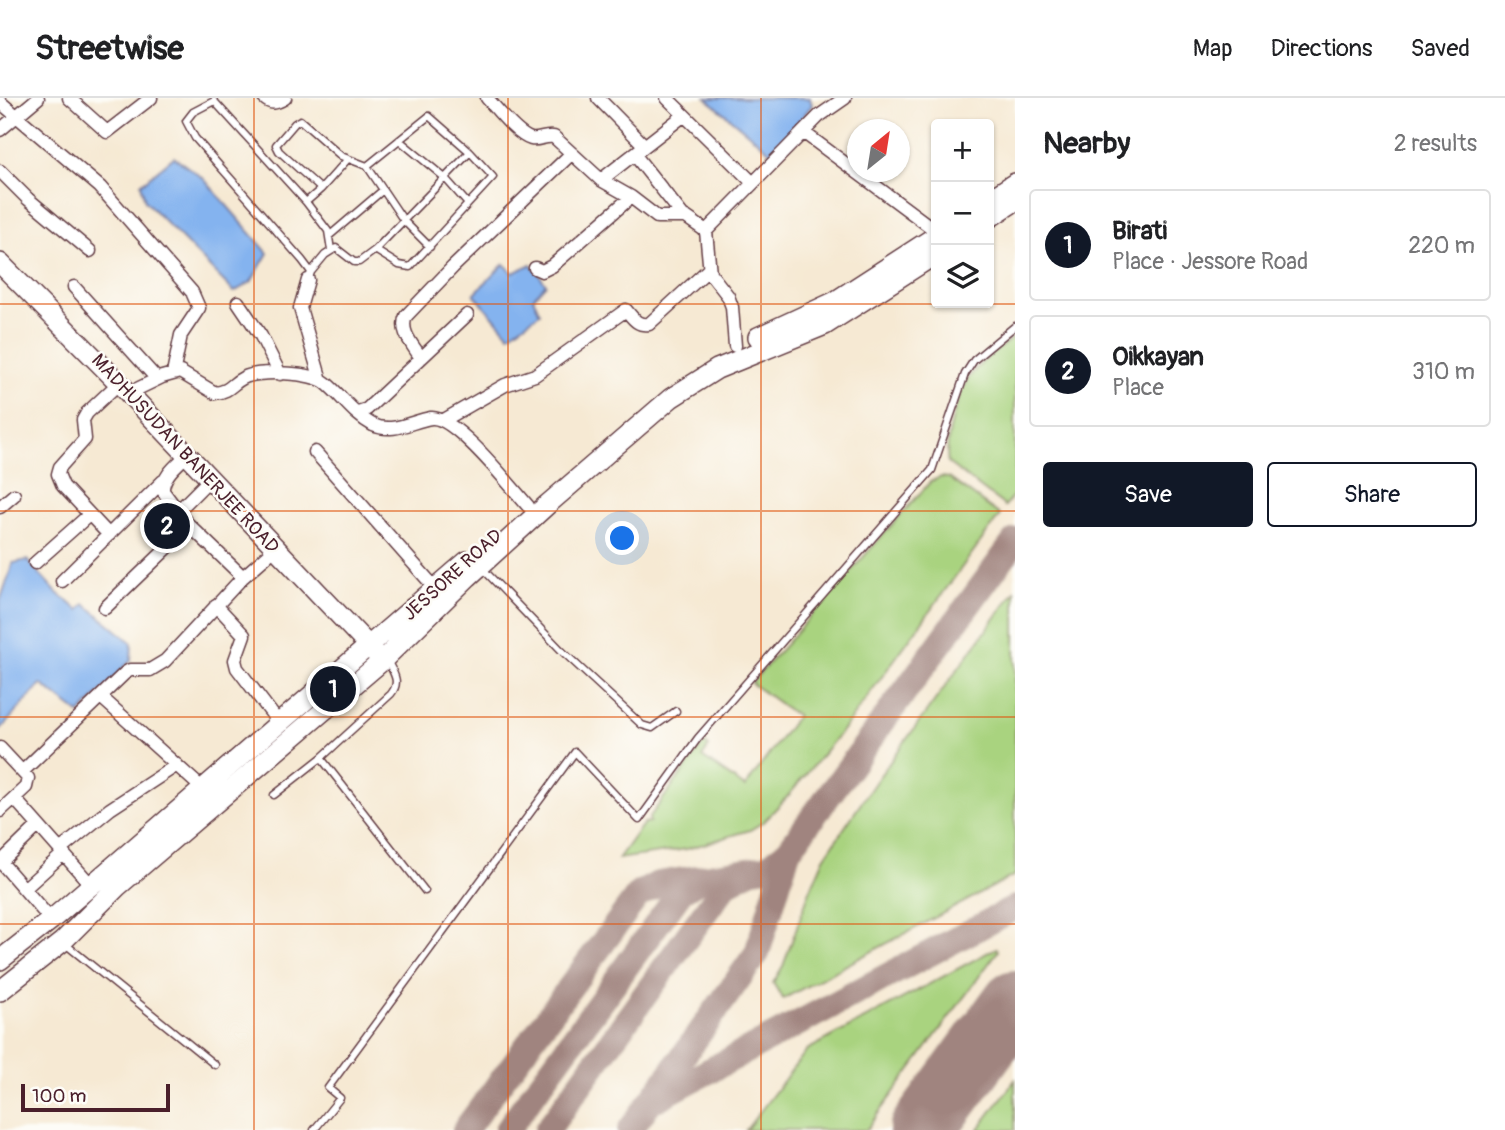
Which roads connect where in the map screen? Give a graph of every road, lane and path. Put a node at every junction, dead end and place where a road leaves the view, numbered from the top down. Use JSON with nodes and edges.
{"nodes":[{"id":1,"x":38,"y":98,"type":"edge"},
{"id":2,"x":69,"y":98,"type":"edge"},
{"id":3,"x":150,"y":98,"type":"edge"},
{"id":4,"x":264,"y":98,"type":"edge"},
{"id":5,"x":285,"y":98,"type":"edge"},
{"id":6,"x":487,"y":98,"type":"edge"},
{"id":7,"x":598,"y":98,"type":"edge"},
{"id":8,"x":667,"y":98,"type":"edge"},
{"id":9,"x":845,"y":98,"type":"edge"},
{"id":10,"x":0,"y":102,"type":"edge"},
{"id":11,"x":683,"y":116,"type":"junction"},
{"id":12,"x":15,"y":117,"type":"junction"},
{"id":13,"x":0,"y":130,"type":"edge"},
{"id":14,"x":803,"y":132,"type":"junction"},
{"id":15,"x":399,"y":140,"type":"junction"},
{"id":16,"x":639,"y":150,"type":"junction"},
{"id":17,"x":470,"y":152,"type":"junction"},
{"id":18,"x":571,"y":155,"type":"junction"},
{"id":19,"x":348,"y":160,"type":"junction"},
{"id":20,"x":367,"y":166,"type":"junction"},
{"id":21,"x":0,"y":171,"type":"edge"},
{"id":22,"x":445,"y":178,"type":"junction"},
{"id":23,"x":601,"y":180,"type":"junction"},
{"id":24,"x":753,"y":183,"type":"junction"},
{"id":25,"x":1015,"y":183,"type":"edge"},
{"id":26,"x":321,"y":189,"type":"junction"},
{"id":27,"x":383,"y":190,"type":"junction"},
{"id":28,"x":631,"y":197,"type":"junction"},
{"id":29,"x":994,"y":198,"type":"edge"},
{"id":30,"x":1015,"y":201,"type":"edge"},
{"id":31,"x":306,"y":202,"type":"junction"},
{"id":32,"x":468,"y":204,"type":"junction"},
{"id":33,"x":994,"y":215,"type":"edge"},
{"id":34,"x":684,"y":217,"type":"junction"},
{"id":35,"x":404,"y":221,"type":"junction"},
{"id":36,"x":931,"y":230,"type":"edge"},
{"id":37,"x":706,"y":231,"type":"junction"},
{"id":38,"x":329,"y":236,"type":"junction"},
{"id":39,"x":931,"y":237,"type":"edge"},
{"id":40,"x":430,"y":247,"type":"junction"},
{"id":41,"x":331,"y":250,"type":"junction"},
{"id":42,"x":375,"y":250,"type":"junction"},
{"id":43,"x":90,"y":251,"type":"dead end"},
{"id":44,"x":931,"y":257,"type":"edge"},
{"id":45,"x":0,"y":263,"type":"edge"},
{"id":46,"x":535,"y":268,"type":"dead end"},
{"id":47,"x":709,"y":269,"type":"junction"},
{"id":48,"x":309,"y":276,"type":"junction"},
{"id":49,"x":74,"y":288,"type":"dead end"},
{"id":50,"x":238,"y":302,"type":"dead end"},
{"id":51,"x":467,"y":315,"type":"dead end"},
{"id":52,"x":1015,"y":326,"type":"edge"},
{"id":53,"x":735,"y":346,"type":"junction"},
{"id":54,"x":421,"y":358,"type":"junction"},
{"id":55,"x":173,"y":374,"type":"junction"},
{"id":56,"x":280,"y":374,"type":"junction"},
{"id":57,"x":320,"y":377,"type":"junction"},
{"id":58,"x":157,"y":379,"type":"junction"},
{"id":59,"x":124,"y":388,"type":"junction"},
{"id":60,"x":358,"y":412,"type":"junction"},
{"id":61,"x":444,"y":420,"type":"junction"},
{"id":62,"x":315,"y":452,"type":"dead end"},
{"id":63,"x":187,"y":455,"type":"junction"},
{"id":64,"x":210,"y":479,"type":"junction"},
{"id":65,"x":163,"y":481,"type":"junction"},
{"id":66,"x":14,"y":495,"type":"dead end"},
{"id":67,"x":528,"y":506,"type":"junction"},
{"id":68,"x":0,"y":508,"type":"edge"},
{"id":69,"x":89,"y":515,"type":"junction"},
{"id":70,"x":182,"y":516,"type":"junction"},
{"id":71,"x":109,"y":535,"type":"junction"},
{"id":72,"x":276,"y":548,"type":"junction"},
{"id":73,"x":35,"y":563,"type":"dead end"},
{"id":74,"x":480,"y":566,"type":"junction"},
{"id":75,"x":243,"y":577,"type":"junction"},
{"id":76,"x":62,"y":581,"type":"dead end"},
{"id":77,"x":436,"y":589,"type":"junction"},
{"id":78,"x":216,"y":605,"type":"junction"},
{"id":79,"x":105,"y":608,"type":"dead end"},
{"id":80,"x":375,"y":654,"type":"junction"},
{"id":81,"x":102,"y":698,"type":"junction"},
{"id":82,"x":676,"y":711,"type":"dead end"},
{"id":83,"x":279,"y":723,"type":"junction"},
{"id":84,"x":0,"y":748,"type":"edge"},
{"id":85,"x":321,"y":758,"type":"junction"},
{"id":86,"x":177,"y":765,"type":"junction"},
{"id":87,"x":23,"y":771,"type":"junction"},
{"id":88,"x":203,"y":789,"type":"junction"},
{"id":89,"x":274,"y":795,"type":"dead end"},
{"id":90,"x":8,"y":798,"type":"edge"},
{"id":91,"x":0,"y":811,"type":"edge"},
{"id":92,"x":38,"y":825,"type":"junction"},
{"id":93,"x":61,"y":852,"type":"junction"},
{"id":94,"x":0,"y":861,"type":"edge"},
{"id":95,"x":90,"y":884,"type":"junction"},
{"id":96,"x":24,"y":889,"type":"junction"},
{"id":97,"x":425,"y":891,"type":"dead end"},
{"id":98,"x":51,"y":920,"type":"junction"},
{"id":99,"x":62,"y":942,"type":"junction"},
{"id":100,"x":0,"y":960,"type":"edge"},
{"id":101,"x":0,"y":991,"type":"edge"},
{"id":102,"x":215,"y":1065,"type":"dead end"},
{"id":103,"x":314,"y":1130,"type":"edge"}],
"edges":[{"from":1,"to":12,"type":"street"},
{"from":2,"to":3,"type":"street"},
{"from":4,"to":5,"type":"street"},
{"from":6,"to":18,"type":"street"},
{"from":7,"to":16,"type":"street"},
{"from":8,"to":11,"type":"street"},
{"from":9,"to":14,"type":"street"},
{"from":10,"to":12,"type":"street"},
{"from":11,"to":16,"type":"street"},
{"from":11,"to":24,"type":"street"},
{"from":12,"to":13,"type":"street"},
{"from":12,"to":55,"type":"street"},
{"from":14,"to":24,"type":"street"},
{"from":14,"to":36,"type":"street"},
{"from":15,"to":17,"type":"lane"},
{"from":15,"to":20,"type":"lane"},
{"from":15,"to":22,"type":"lane"},
{"from":16,"to":23,"type":"street"},
{"from":16,"to":34,"type":"street"},
{"from":17,"to":22,"type":"lane"},
{"from":17,"to":32,"type":"lane"},
{"from":18,"to":23,"type":"street"},
{"from":18,"to":54,"type":"street"},
{"from":19,"to":20,"type":"lane"},
{"from":19,"to":26,"type":"lane"},
{"from":19,"to":26,"type":"lane"},
{"from":20,"to":27,"type":"lane"},
{"from":21,"to":43,"type":"street"},
{"from":22,"to":32,"type":"lane"},
{"from":22,"to":35,"type":"lane"},
{"from":23,"to":28,"type":"street"},
{"from":24,"to":37,"type":"street"},
{"from":25,"to":29,"type":"main road"},
{"from":26,"to":31,"type":"lane"},
{"from":27,"to":35,"type":"lane"},
{"from":27,"to":38,"type":"lane"},
{"from":28,"to":34,"type":"street"},
{"from":28,"to":46,"type":"street"},
{"from":30,"to":33,"type":"main road"},
{"from":31,"to":38,"type":"lane"},
{"from":31,"to":48,"type":"lane"},
{"from":32,"to":40,"type":"lane"},
{"from":34,"to":37,"type":"street"},
{"from":35,"to":40,"type":"lane"},
{"from":35,"to":42,"type":"lane"},
{"from":37,"to":47,"type":"street"},
{"from":38,"to":41,"type":"lane"},
{"from":39,"to":53,"type":"main road","name":"JESSORE ROAD"},
{"from":40,"to":42,"type":"lane"},
{"from":41,"to":42,"type":"lane"},
{"from":41,"to":48,"type":"lane"},
{"from":44,"to":74,"type":"main road"},
{"from":45,"to":59,"type":"main road","name":"MADHUSUDAN BANERJEE ROAD"},
{"from":47,"to":53,"type":"street"},
{"from":47,"to":61,"type":"street"},
{"from":48,"to":57,"type":"street"},
{"from":49,"to":58,"type":"street"},
{"from":50,"to":56,"type":"street"},
{"from":51,"to":54,"type":"street"},
{"from":52,"to":103,"type":"lane"},
{"from":53,"to":67,"type":"main road","name":"JESSORE ROAD"},
{"from":54,"to":60,"type":"street"},
{"from":55,"to":56,"type":"street"},
{"from":55,"to":58,"type":"street"},
{"from":56,"to":57,"type":"street"},
{"from":57,"to":60,"type":"street"},
{"from":58,"to":59,"type":"street"},
{"from":59,"to":63,"type":"main road","name":"MADHUSUDAN BANERJEE ROAD"},
{"from":59,"to":69,"type":"street"},
{"from":60,"to":61,"type":"street"},
{"from":61,"to":67,"type":"street"},
{"from":62,"to":77,"type":"street"},
{"from":63,"to":64,"type":"main road","name":"MADHUSUDAN BANERJEE ROAD"},
{"from":63,"to":65,"type":"street"},
{"from":64,"to":70,"type":"street"},
{"from":64,"to":72,"type":"main road","name":"MADHUSUDAN BANERJEE ROAD"},
{"from":65,"to":70,"type":"street"},
{"from":65,"to":71,"type":"street"},
{"from":66,"to":68,"type":"street"},
{"from":67,"to":77,"type":"main road","name":"JESSORE ROAD"},
{"from":69,"to":71,"type":"street"},
{"from":69,"to":73,"type":"street"},
{"from":70,"to":75,"type":"street"},
{"from":70,"to":79,"type":"street"},
{"from":71,"to":76,"type":"street"},
{"from":72,"to":75,"type":"street"},
{"from":72,"to":80,"type":"main road","name":"MADHUSUDAN BANERJEE ROAD"},
{"from":74,"to":80,"type":"main road"},
{"from":74,"to":82,"type":"lane"},
{"from":75,"to":78,"type":"street"},
{"from":77,"to":80,"type":"main road","name":"JESSORE ROAD"},
{"from":78,"to":81,"type":"street"},
{"from":78,"to":83,"type":"street"},
{"from":80,"to":83,"type":"main road","name":"JESSORE ROAD"},
{"from":80,"to":85,"type":"lane"},
{"from":80,"to":99,"type":"main road"},
{"from":81,"to":86,"type":"street"},
{"from":81,"to":87,"type":"street"},
{"from":83,"to":88,"type":"main road","name":"JESSORE ROAD"},
{"from":84,"to":87,"type":"street"},
{"from":85,"to":89,"type":"lane"},
{"from":85,"to":97,"type":"lane"},
{"from":86,"to":88,"type":"street"},
{"from":86,"to":93,"type":"street"},
{"from":87,"to":90,"type":"street"},
{"from":88,"to":95,"type":"main road","name":"JESSORE ROAD"},
{"from":90,"to":91,"type":"street"},
{"from":90,"to":92,"type":"street"},
{"from":92,"to":93,"type":"street"},
{"from":92,"to":94,"type":"street"},
{"from":93,"to":95,"type":"street"},
{"from":93,"to":96,"type":"street"},
{"from":94,"to":96,"type":"street"},
{"from":95,"to":98,"type":"main road","name":"JESSORE ROAD"},
{"from":96,"to":98,"type":"street"},
{"from":98,"to":100,"type":"main road","name":"JESSORE ROAD"},
{"from":99,"to":101,"type":"main road"},
{"from":99,"to":102,"type":"lane"}]}
